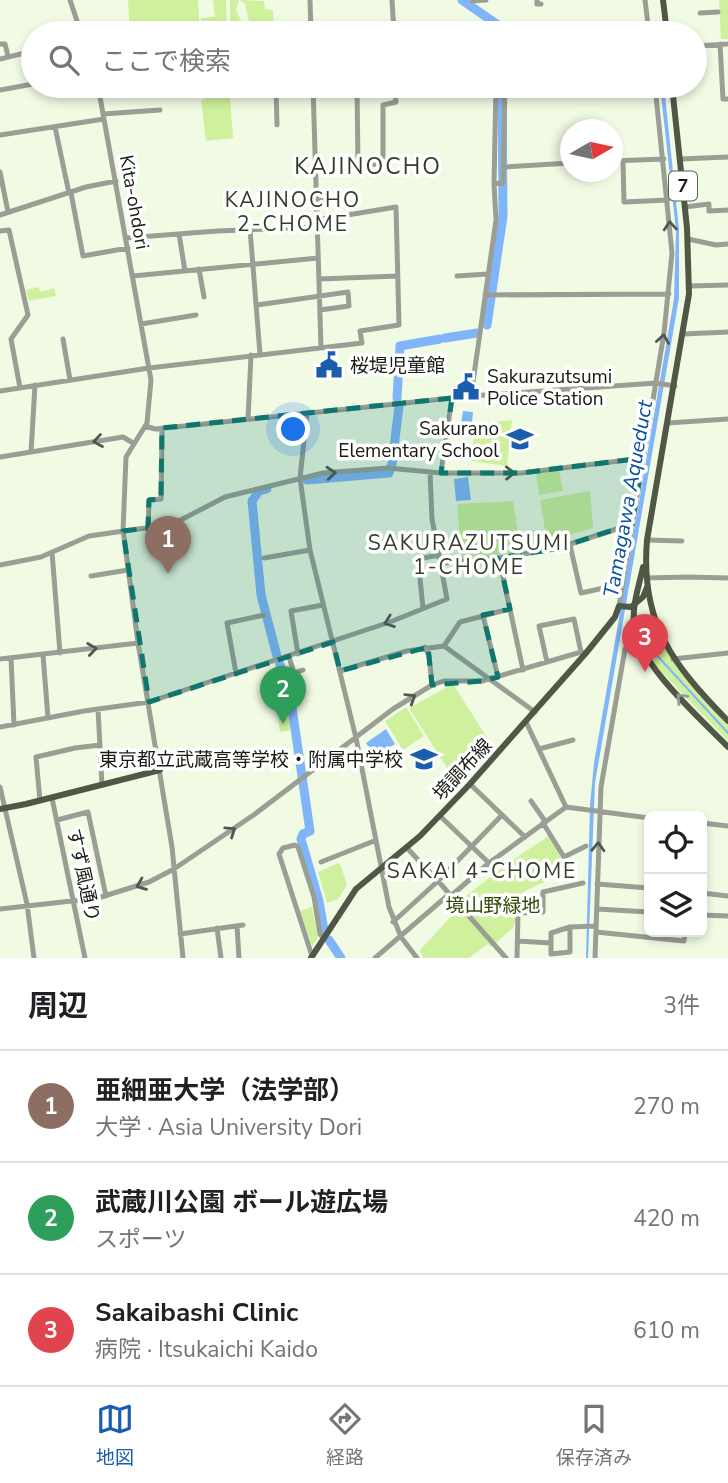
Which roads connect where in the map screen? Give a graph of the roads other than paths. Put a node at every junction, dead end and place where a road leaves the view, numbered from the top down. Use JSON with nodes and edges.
{"nodes":[{"id":1,"x":70,"y":0,"type":"edge"},
{"id":2,"x":310,"y":0,"type":"edge"},
{"id":3,"x":392,"y":0,"type":"edge"},
{"id":4,"x":486,"y":0,"type":"edge"},
{"id":5,"x":645,"y":0,"type":"edge"},
{"id":6,"x":663,"y":0,"type":"edge"},
{"id":7,"x":472,"y":1,"type":"edge"},
{"id":8,"x":718,"y":12,"type":"dead end"},
{"id":9,"x":700,"y":13,"type":"dead end"},
{"id":10,"x":77,"y":21,"type":"edge"},
{"id":11,"x":311,"y":21,"type":"edge"},
{"id":12,"x":393,"y":21,"type":"edge"},
{"id":13,"x":648,"y":21,"type":"edge"},
{"id":14,"x":666,"y":21,"type":"edge"},
{"id":15,"x":0,"y":44,"type":"edge"},
{"id":16,"x":720,"y":44,"type":"junction"},
{"id":17,"x":728,"y":44,"type":"edge"},
{"id":18,"x":707,"y":45,"type":"edge"},
{"id":19,"x":21,"y":53,"type":"edge"},
{"id":20,"x":8,"y":56,"type":"junction"},
{"id":21,"x":0,"y":59,"type":"edge"},
{"id":22,"x":21,"y":86,"type":"edge"},
{"id":23,"x":0,"y":90,"type":"edge"},
{"id":24,"x":100,"y":98,"type":"edge"},
{"id":25,"x":276,"y":98,"type":"edge"},
{"id":26,"x":313,"y":98,"type":"edge"},
{"id":27,"x":357,"y":98,"type":"edge"},
{"id":28,"x":396,"y":98,"type":"edge"},
{"id":29,"x":496,"y":98,"type":"edge"},
{"id":30,"x":505,"y":98,"type":"edge"},
{"id":31,"x":656,"y":98,"type":"edge"},
{"id":32,"x":673,"y":98,"type":"edge"},
{"id":33,"x":728,"y":99,"type":"edge"},
{"id":34,"x":160,"y":110,"type":"dead end"},
{"id":35,"x":104,"y":116,"type":"junction"},
{"id":36,"x":277,"y":125,"type":"dead end"},
{"id":37,"x":55,"y":127,"type":"junction"},
{"id":38,"x":0,"y":135,"type":"edge"},
{"id":39,"x":728,"y":157,"type":"edge"},
{"id":40,"x":664,"y":159,"type":"junction"},
{"id":41,"x":680,"y":159,"type":"junction"},
{"id":42,"x":624,"y":161,"type":"joint"},
{"id":43,"x":560,"y":164,"type":"edge"},
{"id":44,"x":494,"y":167,"type":"junction"},
{"id":45,"x":504,"y":167,"type":"junction"},
{"id":46,"x":0,"y":172,"type":"edge"},
{"id":47,"x":116,"y":181,"type":"junction"},
{"id":48,"x":494,"y":184,"type":"junction"},
{"id":49,"x":70,"y":193,"type":"junction"},
{"id":50,"x":339,"y":199,"type":"dead end"},
{"id":51,"x":316,"y":200,"type":"junction"},
{"id":52,"x":668,"y":200,"type":"junction"},
{"id":53,"x":685,"y":207,"type":"junction"},
{"id":54,"x":728,"y":210,"type":"edge"},
{"id":55,"x":8,"y":212,"type":"junction"},
{"id":56,"x":0,"y":215,"type":"edge"},
{"id":57,"x":317,"y":223,"type":"junction"},
{"id":58,"x":250,"y":229,"type":"junction"},
{"id":59,"x":0,"y":231,"type":"edge"},
{"id":60,"x":179,"y":234,"type":"junction"},
{"id":61,"x":126,"y":238,"type":"junction"},
{"id":62,"x":688,"y":239,"type":"junction"},
{"id":63,"x":728,"y":244,"type":"edge"},
{"id":64,"x":128,"y":248,"type":"junction"},
{"id":65,"x":318,"y":258,"type":"junction"},
{"id":66,"x":254,"y":264,"type":"junction"},
{"id":67,"x":199,"y":269,"type":"junction"},
{"id":68,"x":185,"y":271,"type":"junction"},
{"id":69,"x":488,"y":274,"type":"junction"},
{"id":70,"x":457,"y":275,"type":"dead end"},
{"id":71,"x":133,"y":276,"type":"junction"},
{"id":72,"x":398,"y":276,"type":"junction"},
{"id":73,"x":319,"y":279,"type":"junction"},
{"id":74,"x":728,"y":285,"type":"edge"},
{"id":75,"x":689,"y":286,"type":"junction"},
{"id":76,"x":669,"y":294,"type":"junction"},
{"id":77,"x":319,"y":295,"type":"junction"},
{"id":78,"x":490,"y":295,"type":"junction"},
{"id":79,"x":204,"y":297,"type":"dead end"},
{"id":80,"x":257,"y":304,"type":"junction"},
{"id":81,"x":320,"y":310,"type":"junction"},
{"id":82,"x":196,"y":315,"type":"dead end"},
{"id":83,"x":141,"y":324,"type":"junction"},
{"id":84,"x":728,"y":332,"type":"edge"},
{"id":85,"x":683,"y":334,"type":"junction"},
{"id":86,"x":63,"y":338,"type":"dead end"},
{"id":87,"x":321,"y":348,"type":"junction"},
{"id":88,"x":260,"y":354,"type":"junction"},
{"id":89,"x":251,"y":355,"type":"junction"},
{"id":90,"x":149,"y":368,"type":"junction"},
{"id":91,"x":70,"y":380,"type":"junction"},
{"id":92,"x":657,"y":383,"type":"junction"},
{"id":93,"x":35,"y":385,"type":"junction"},
{"id":94,"x":672,"y":385,"type":"junction"},
{"id":95,"x":20,"y":388,"type":"junction"},
{"id":96,"x":0,"y":391,"type":"edge"},
{"id":97,"x":471,"y":396,"type":"junction"},
{"id":98,"x":452,"y":398,"type":"junction"},
{"id":99,"x":307,"y":413,"type":"junction"},
{"id":100,"x":248,"y":419,"type":"junction"},
{"id":101,"x":728,"y":419,"type":"edge"},
{"id":102,"x":668,"y":423,"type":"junction"},
{"id":103,"x":145,"y":426,"type":"junction"},
{"id":104,"x":162,"y":428,"type":"junction"},
{"id":105,"x":133,"y":443,"type":"junction"},
{"id":106,"x":32,"y":452,"type":"junction"},
{"id":107,"x":0,"y":457,"type":"edge"},
{"id":108,"x":643,"y":458,"type":"junction"},
{"id":109,"x":430,"y":472,"type":"junction"},
{"id":110,"x":441,"y":473,"type":"junction"},
{"id":111,"x":300,"y":478,"type":"junction"},
{"id":112,"x":632,"y":524,"type":"junction"},
{"id":113,"x":148,"y":528,"type":"junction"},
{"id":114,"x":123,"y":531,"type":"junction"},
{"id":115,"x":647,"y":540,"type":"junction"},
{"id":116,"x":682,"y":541,"type":"dead end"},
{"id":117,"x":570,"y":545,"type":"junction"},
{"id":118,"x":310,"y":550,"type":"junction"},
{"id":119,"x":51,"y":552,"type":"junction"},
{"id":120,"x":439,"y":555,"type":"junction"},
{"id":121,"x":646,"y":555,"type":"junction"},
{"id":122,"x":264,"y":558,"type":"dead end"},
{"id":123,"x":499,"y":558,"type":"junction"},
{"id":124,"x":441,"y":563,"type":"junction"},
{"id":125,"x":0,"y":565,"type":"edge"},
{"id":126,"x":128,"y":570,"type":"junction"},
{"id":127,"x":91,"y":576,"type":"dead end"},
{"id":128,"x":728,"y":578,"type":"edge"},
{"id":129,"x":647,"y":582,"type":"junction"},
{"id":130,"x":622,"y":584,"type":"junction"},
{"id":131,"x":323,"y":605,"type":"junction"},
{"id":132,"x":620,"y":606,"type":"junction"},
{"id":133,"x":632,"y":606,"type":"junction"},
{"id":134,"x":652,"y":607,"type":"junction"},
{"id":135,"x":423,"y":608,"type":"junction"},
{"id":136,"x":510,"y":609,"type":"junction"},
{"id":137,"x":264,"y":615,"type":"dead end"},
{"id":138,"x":483,"y":615,"type":"junction"},
{"id":139,"x":655,"y":620,"type":"junction"},
{"id":140,"x":634,"y":625,"type":"junction"},
{"id":141,"x":637,"y":639,"type":"junction"},
{"id":142,"x":333,"y":642,"type":"junction"},
{"id":143,"x":138,"y":643,"type":"junction"},
{"id":144,"x":444,"y":646,"type":"junction"},
{"id":145,"x":425,"y":648,"type":"junction"},
{"id":146,"x":583,"y":652,"type":"junction"},
{"id":147,"x":60,"y":653,"type":"junction"},
{"id":148,"x":728,"y":653,"type":"edge"},
{"id":149,"x":298,"y":654,"type":"junction"},
{"id":150,"x":43,"y":655,"type":"junction"},
{"id":151,"x":289,"y":657,"type":"junction"},
{"id":152,"x":11,"y":658,"type":"junction"},
{"id":153,"x":0,"y":659,"type":"edge"},
{"id":154,"x":673,"y":659,"type":"junction"},
{"id":155,"x":547,"y":662,"type":"junction"},
{"id":156,"x":303,"y":670,"type":"dead end"},
{"id":157,"x":523,"y":670,"type":"junction"},
{"id":158,"x":340,"y":671,"type":"junction"},
{"id":159,"x":236,"y":673,"type":"junction"},
{"id":160,"x":498,"y":677,"type":"junction"},
{"id":161,"x":490,"y":681,"type":"junction"},
{"id":162,"x":432,"y":685,"type":"junction"},
{"id":163,"x":149,"y":702,"type":"junction"},
{"id":164,"x":98,"y":709,"type":"junction"},
{"id":165,"x":535,"y":712,"type":"junction"},
{"id":166,"x":48,"y":718,"type":"junction"},
{"id":167,"x":728,"y":721,"type":"edge"},
{"id":168,"x":526,"y":722,"type":"junction"},
{"id":169,"x":14,"y":724,"type":"junction"},
{"id":170,"x":0,"y":727,"type":"edge"},
{"id":171,"x":356,"y":738,"type":"junction"},
{"id":172,"x":573,"y":740,"type":"dead end"},
{"id":173,"x":100,"y":745,"type":"junction"},
{"id":174,"x":728,"y":747,"type":"edge"},
{"id":175,"x":539,"y":750,"type":"junction"},
{"id":176,"x":160,"y":770,"type":"junction"},
{"id":177,"x":470,"y":784,"type":"junction"},
{"id":178,"x":102,"y":785,"type":"junction"},
{"id":179,"x":0,"y":788,"type":"edge"},
{"id":180,"x":52,"y":798,"type":"junction"},
{"id":181,"x":40,"y":801,"type":"junction"},
{"id":182,"x":531,"y":801,"type":"dead end"},
{"id":183,"x":566,"y":807,"type":"junction"},
{"id":184,"x":2,"y":808,"type":"edge"},
{"id":185,"x":595,"y":810,"type":"junction"},
{"id":186,"x":502,"y":815,"type":"junction"},
{"id":187,"x":440,"y":816,"type":"junction"},
{"id":188,"x":644,"y":817,"type":"edge"},
{"id":189,"x":57,"y":820,"type":"junction"},
{"id":190,"x":544,"y":822,"type":"junction"},
{"id":191,"x":707,"y":824,"type":"edge"},
{"id":192,"x":728,"y":826,"type":"edge"},
{"id":193,"x":525,"y":837,"type":"junction"},
{"id":194,"x":374,"y":841,"type":"junction"},
{"id":195,"x":472,"y":846,"type":"junction"},
{"id":196,"x":586,"y":846,"type":"dead end"},
{"id":197,"x":407,"y":848,"type":"junction"},
{"id":198,"x":321,"y":862,"type":"dead end"},
{"id":199,"x":489,"y":863,"type":"junction"},
{"id":200,"x":380,"y":868,"type":"junction"},
{"id":201,"x":174,"y":869,"type":"junction"},
{"id":202,"x":438,"y":881,"type":"junction"},
{"id":203,"x":583,"y":883,"type":"dead end"},
{"id":204,"x":597,"y":884,"type":"junction"},
{"id":205,"x":644,"y":888,"type":"edge"},
{"id":206,"x":707,"y":894,"type":"edge"},
{"id":207,"x":450,"y":895,"type":"junction"},
{"id":208,"x":106,"y":896,"type":"junction"},
{"id":209,"x":728,"y":896,"type":"edge"},
{"id":210,"x":74,"y":900,"type":"junction"},
{"id":211,"x":27,"y":904,"type":"junction"},
{"id":212,"x":0,"y":909,"type":"edge"},
{"id":213,"x":597,"y":909,"type":"junction"},
{"id":214,"x":644,"y":912,"type":"edge"},
{"id":215,"x":707,"y":915,"type":"edge"},
{"id":216,"x":728,"y":916,"type":"edge"},
{"id":217,"x":393,"y":922,"type":"junction"},
{"id":218,"x":570,"y":927,"type":"junction"},
{"id":219,"x":593,"y":927,"type":"junction"},
{"id":220,"x":217,"y":928,"type":"junction"},
{"id":221,"x":180,"y":934,"type":"junction"},
{"id":222,"x":644,"y":935,"type":"edge"},
{"id":223,"x":401,"y":937,"type":"junction"},
{"id":224,"x":658,"y":937,"type":"edge"},
{"id":225,"x":684,"y":937,"type":"edge"},
{"id":226,"x":323,"y":938,"type":"junction"},
{"id":227,"x":517,"y":941,"type":"junction"},
{"id":228,"x":551,"y":943,"type":"junction"},
{"id":229,"x":312,"y":957,"type":"edge"},
{"id":230,"x":34,"y":958,"type":"edge"},
{"id":231,"x":85,"y":958,"type":"edge"},
{"id":232,"x":183,"y":958,"type":"edge"},
{"id":233,"x":220,"y":958,"type":"edge"},
{"id":234,"x":239,"y":958,"type":"edge"},
{"id":235,"x":375,"y":958,"type":"edge"},
{"id":236,"x":417,"y":958,"type":"edge"},
{"id":237,"x":506,"y":958,"type":"edge"},
{"id":238,"x":517,"y":958,"type":"edge"},
{"id":239,"x":595,"y":958,"type":"edge"}],
"edges":[{"from":1,"to":10,"type":"street"},
{"from":2,"to":11,"type":"street"},
{"from":3,"to":12,"type":"street"},
{"from":4,"to":7,"type":"street"},
{"from":5,"to":13,"type":"street"},
{"from":6,"to":14,"type":"main road"},
{"from":8,"to":9,"type":"street"},
{"from":15,"to":20,"type":"street"},
{"from":16,"to":17,"type":"street"},
{"from":16,"to":18,"type":"street"},
{"from":16,"to":33,"type":"street"},
{"from":19,"to":20,"type":"street"},
{"from":20,"to":21,"type":"street"},
{"from":22,"to":23,"type":"street"},
{"from":24,"to":35,"type":"street","name":"Kita-ohdori"},
{"from":25,"to":36,"type":"street"},
{"from":26,"to":51,"type":"street"},
{"from":27,"to":28,"type":"street"},
{"from":29,"to":44,"type":"street"},
{"from":30,"to":45,"type":"street"},
{"from":31,"to":40,"type":"street"},
{"from":32,"to":41,"type":"main road","number":"7"},
{"from":34,"to":35,"type":"street"},
{"from":35,"to":37,"type":"street"},
{"from":35,"to":47,"type":"street","name":"Kita-ohdori"},
{"from":37,"to":38,"type":"street"},
{"from":37,"to":49,"type":"street"},
{"from":39,"to":41,"type":"street"},
{"from":40,"to":42,"type":"street"},
{"from":40,"to":52,"type":"street"},
{"from":41,"to":53,"type":"main road","number":"7"},
{"from":42,"to":52,"type":"street"},
{"from":43,"to":45,"type":"street"},
{"from":44,"to":45,"type":"street"},
{"from":44,"to":48,"type":"street"},
{"from":45,"to":48,"type":"street"},
{"from":46,"to":55,"type":"street"},
{"from":47,"to":49,"type":"street"},
{"from":47,"to":61,"type":"street","name":"Kita-ohdori"},
{"from":48,"to":69,"type":"street"},
{"from":49,"to":55,"type":"street"},
{"from":49,"to":64,"type":"street"},
{"from":50,"to":51,"type":"street"},
{"from":51,"to":57,"type":"street"},
{"from":76,"to":52,"type":"street","one_way":true},
{"from":53,"to":54,"type":"street"},
{"from":53,"to":62,"type":"main road","number":"7"},
{"from":55,"to":56,"type":"street"},
{"from":57,"to":58,"type":"street"},
{"from":57,"to":65,"type":"street"},
{"from":57,"to":72,"type":"street"},
{"from":58,"to":60,"type":"street"},
{"from":58,"to":66,"type":"street"},
{"from":59,"to":95,"type":"street"},
{"from":60,"to":61,"type":"street"},
{"from":60,"to":68,"type":"street"},
{"from":61,"to":64,"type":"street","name":"Kita-ohdori"},
{"from":62,"to":63,"type":"street"},
{"from":62,"to":75,"type":"main road","number":"7"},
{"from":64,"to":71,"type":"street","name":"Kita-ohdori"},
{"from":65,"to":66,"type":"street"},
{"from":65,"to":73,"type":"street"},
{"from":66,"to":67,"type":"street"},
{"from":66,"to":80,"type":"street"},
{"from":67,"to":68,"type":"street"},
{"from":67,"to":79,"type":"street"},
{"from":68,"to":71,"type":"street"},
{"from":69,"to":70,"type":"street"},
{"from":69,"to":78,"type":"street"},
{"from":71,"to":83,"type":"street","name":"Kita-ohdori"},
{"from":72,"to":73,"type":"street"},
{"from":72,"to":87,"type":"street"},
{"from":73,"to":77,"type":"street"},
{"from":74,"to":75,"type":"street"},
{"from":75,"to":85,"type":"main road","number":"7"},
{"from":76,"to":78,"type":"street"},
{"from":92,"to":76,"type":"street","one_way":true},
{"from":77,"to":80,"type":"street"},
{"from":77,"to":81,"type":"street"},
{"from":77,"to":81,"type":"street"},
{"from":78,"to":97,"type":"street"},
{"from":80,"to":88,"type":"street"},
{"from":81,"to":87,"type":"street"},
{"from":82,"to":83,"type":"street"},
{"from":83,"to":90,"type":"street","name":"Kita-ohdori"},
{"from":84,"to":85,"type":"street"},
{"from":85,"to":94,"type":"main road","number":"7"},
{"from":86,"to":91,"type":"street"},
{"from":87,"to":88,"type":"street"},
{"from":88,"to":89,"type":"street"},
{"from":89,"to":90,"type":"street"},
{"from":89,"to":100,"type":"street"},
{"from":90,"to":91,"type":"street"},
{"from":90,"to":103,"type":"street","name":"Kita-ohdori"},
{"from":91,"to":93,"type":"street"},
{"from":92,"to":94,"type":"street"},
{"from":92,"to":97,"type":"street"},
{"from":92,"to":108,"type":"street"},
{"from":93,"to":95,"type":"street"},
{"from":93,"to":106,"type":"street"},
{"from":94,"to":102,"type":"main road","number":"7"},
{"from":95,"to":96,"type":"street"},
{"from":97,"to":98,"type":"street"},
{"from":98,"to":99,"type":"street"},
{"from":98,"to":110,"type":"street"},
{"from":99,"to":100,"type":"street"},
{"from":99,"to":111,"type":"street"},
{"from":100,"to":104,"type":"street"},
{"from":101,"to":102,"type":"street"},
{"from":102,"to":115,"type":"main road","number":"7"},
{"from":103,"to":104,"type":"street"},
{"from":103,"to":105,"type":"street"},
{"from":104,"to":113,"type":"street"},
{"from":105,"to":106,"type":"street","one_way":true},
{"from":105,"to":114,"type":"street"},
{"from":106,"to":107,"type":"street"},
{"from":110,"to":108,"type":"street","one_way":true},
{"from":108,"to":112,"type":"street"},
{"from":109,"to":110,"type":"street"},
{"from":111,"to":109,"type":"street","one_way":true},
{"from":109,"to":120,"type":"street"},
{"from":111,"to":113,"type":"street"},
{"from":111,"to":118,"type":"street"},
{"from":112,"to":117,"type":"street"},
{"from":112,"to":130,"type":"street"},
{"from":113,"to":114,"type":"street"},
{"from":114,"to":119,"type":"street"},
{"from":114,"to":126,"type":"street"},
{"from":115,"to":116,"type":"street"},
{"from":115,"to":121,"type":"main road","number":"7"},
{"from":117,"to":123,"type":"street"},
{"from":117,"to":130,"type":"street"},
{"from":118,"to":122,"type":"street"},
{"from":118,"to":131,"type":"street"},
{"from":119,"to":125,"type":"street"},
{"from":119,"to":147,"type":"street"},
{"from":120,"to":124,"type":"street"},
{"from":120,"to":135,"type":"street"},
{"from":121,"to":129,"type":"main road","number":"7"},
{"from":121,"to":133,"type":"main road","number":"7"},
{"from":123,"to":124,"type":"street"},
{"from":123,"to":136,"type":"street"},
{"from":124,"to":135,"type":"street"},
{"from":126,"to":127,"type":"street"},
{"from":126,"to":143,"type":"street"},
{"from":128,"to":129,"type":"street"},
{"from":129,"to":133,"type":"main road"},
{"from":129,"to":134,"type":"main road","number":"7"},
{"from":130,"to":132,"type":"street"},
{"from":131,"to":142,"type":"street"},
{"from":131,"to":149,"type":"street"},
{"from":132,"to":133,"type":"main road"},
{"from":132,"to":146,"type":"main road","name":"境調布線"},
{"from":133,"to":134,"type":"main road"},
{"from":133,"to":140,"type":"main road","number":"7"},
{"from":134,"to":139,"type":"main road","number":"7"},
{"from":135,"to":142,"type":"street","one_way":true},
{"from":136,"to":138,"type":"street"},
{"from":136,"to":157,"type":"street"},
{"from":137,"to":159,"type":"street"},
{"from":138,"to":144,"type":"street"},
{"from":138,"to":160,"type":"street"},
{"from":139,"to":140,"type":"main road"},
{"from":139,"to":154,"type":"main road","number":"7"},
{"from":140,"to":141,"type":"main road","number":"7"},
{"from":174,"to":141,"type":"main road","number":"7","one_way":true},
{"from":141,"to":185,"type":"street"},
{"from":142,"to":149,"type":"street"},
{"from":142,"to":158,"type":"street"},
{"from":147,"to":143,"type":"street","one_way":true},
{"from":143,"to":163,"type":"street"},
{"from":144,"to":145,"type":"street"},
{"from":144,"to":161,"type":"street"},
{"from":145,"to":158,"type":"street"},
{"from":145,"to":162,"type":"street"},
{"from":146,"to":155,"type":"street"},
{"from":146,"to":155,"type":"street"},
{"from":146,"to":165,"type":"main road","name":"境調布線"},
{"from":147,"to":150,"type":"street"},
{"from":148,"to":154,"type":"street"},
{"from":149,"to":151,"type":"street"},
{"from":150,"to":152,"type":"street"},
{"from":150,"to":166,"type":"street"},
{"from":151,"to":156,"type":"street"},
{"from":151,"to":159,"type":"street"},
{"from":152,"to":153,"type":"street"},
{"from":152,"to":169,"type":"street"},
{"from":154,"to":167,"type":"main road","number":"7"},
{"from":155,"to":157,"type":"street"},
{"from":157,"to":160,"type":"street"},
{"from":158,"to":171,"type":"street"},
{"from":159,"to":163,"type":"street"},
{"from":160,"to":161,"type":"street"},
{"from":161,"to":162,"type":"street"},
{"from":161,"to":165,"type":"street"},
{"from":171,"to":162,"type":"street","one_way":true},
{"from":163,"to":164,"type":"street"},
{"from":163,"to":176,"type":"street"},
{"from":164,"to":166,"type":"street"},
{"from":164,"to":173,"type":"street"},
{"from":165,"to":168,"type":"main road","name":"境調布線"},
{"from":166,"to":169,"type":"street"},
{"from":168,"to":175,"type":"street"},
{"from":168,"to":177,"type":"main road","name":"境調布線"},
{"from":169,"to":170,"type":"street"},
{"from":171,"to":194,"type":"street"},
{"from":201,"to":171,"type":"street","one_way":true},
{"from":172,"to":175,"type":"street"},
{"from":173,"to":178,"type":"street"},
{"from":173,"to":181,"type":"street"},
{"from":175,"to":183,"type":"street"},
{"from":176,"to":178,"type":"main road"},
{"from":176,"to":201,"type":"street"},
{"from":177,"to":186,"type":"street"},
{"from":177,"to":187,"type":"main road","name":"境調布線"},
{"from":178,"to":180,"type":"main road"},
{"from":179,"to":184,"type":"street"},
{"from":180,"to":181,"type":"main road"},
{"from":180,"to":189,"type":"street","name":"すず風通り"},
{"from":181,"to":184,"type":"main road"},
{"from":182,"to":190,"type":"street"},
{"from":183,"to":185,"type":"street"},
{"from":183,"to":190,"type":"street"},
{"from":184,"to":211,"type":"street"},
{"from":185,"to":188,"type":"street"},
{"from":204,"to":185,"type":"street","one_way":true},
{"from":186,"to":193,"type":"street"},
{"from":186,"to":195,"type":"street"},
{"from":187,"to":195,"type":"street"},
{"from":187,"to":197,"type":"main road","name":"境調布線"},
{"from":189,"to":208,"type":"street"},
{"from":189,"to":210,"type":"street","name":"すず風通り"},
{"from":190,"to":193,"type":"street"},
{"from":190,"to":196,"type":"street"},
{"from":191,"to":192,"type":"street"},
{"from":193,"to":199,"type":"street"},
{"from":194,"to":198,"type":"street"},
{"from":194,"to":200,"type":"street"},
{"from":195,"to":199,"type":"street"},
{"from":195,"to":202,"type":"street"},
{"from":197,"to":200,"type":"main road","name":"境調布線"},
{"from":197,"to":202,"type":"street"},
{"from":199,"to":207,"type":"street"},
{"from":200,"to":217,"type":"street"},
{"from":200,"to":226,"type":"main road","name":"境調布線"},
{"from":201,"to":208,"type":"street","one_way":true},
{"from":201,"to":221,"type":"street"},
{"from":202,"to":207,"type":"street"},
{"from":202,"to":217,"type":"street"},
{"from":203,"to":227,"type":"street"},
{"from":204,"to":205,"type":"street"},
{"from":204,"to":213,"type":"street"},
{"from":206,"to":209,"type":"street"},
{"from":207,"to":223,"type":"street"},
{"from":207,"to":237,"type":"street"},
{"from":208,"to":210,"type":"street"},
{"from":210,"to":211,"type":"street"},
{"from":210,"to":231,"type":"street","name":"すず風通り"},
{"from":211,"to":212,"type":"street"},
{"from":211,"to":230,"type":"street"},
{"from":213,"to":214,"type":"street"},
{"from":213,"to":219,"type":"street"},
{"from":215,"to":216,"type":"street"},
{"from":217,"to":223,"type":"street"},
{"from":218,"to":219,"type":"street"},
{"from":218,"to":228,"type":"street"},
{"from":218,"to":228,"type":"street"},
{"from":219,"to":222,"type":"street"},
{"from":219,"to":239,"type":"street"},
{"from":220,"to":221,"type":"street"},
{"from":220,"to":233,"type":"street"},
{"from":220,"to":234,"type":"street"},
{"from":221,"to":232,"type":"street"},
{"from":223,"to":235,"type":"street"},
{"from":223,"to":236,"type":"street"},
{"from":224,"to":225,"type":"street"},
{"from":226,"to":229,"type":"main road","name":"境調布線"},
{"from":226,"to":229,"type":"street"},
{"from":227,"to":228,"type":"street"},
{"from":227,"to":238,"type":"street"}]}
